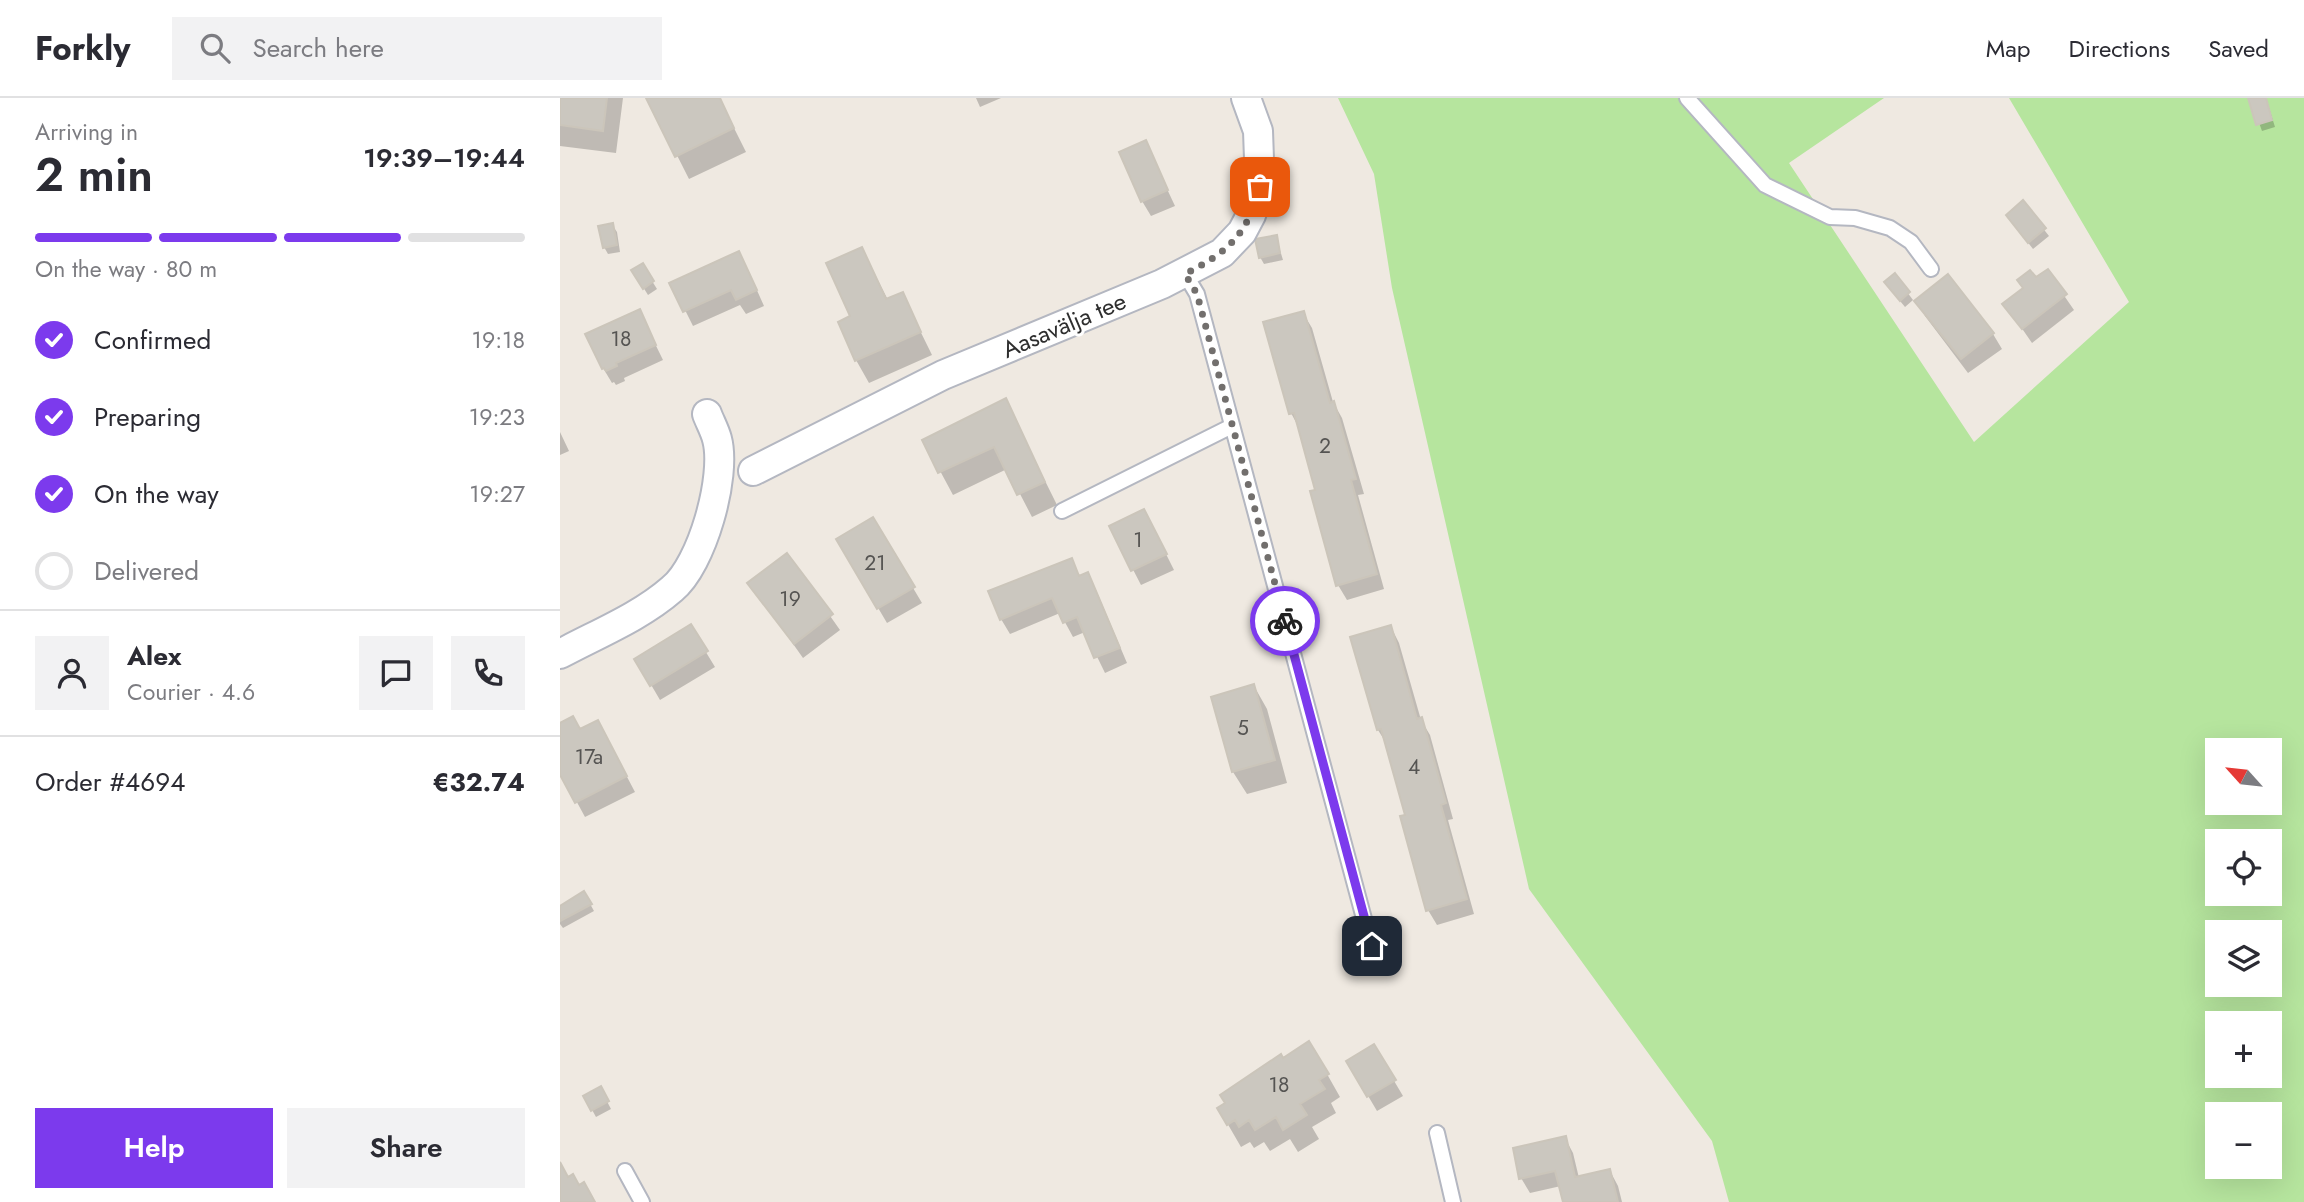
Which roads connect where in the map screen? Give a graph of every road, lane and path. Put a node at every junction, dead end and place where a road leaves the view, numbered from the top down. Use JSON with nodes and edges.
{"nodes":[{"id":1,"x":1246,"y":98,"type":"edge"},
{"id":2,"x":1687,"y":98,"type":"edge"},
{"id":3,"x":1931,"y":269,"type":"dead end"},
{"id":4,"x":1185,"y":274,"type":"junction"},
{"id":5,"x":707,"y":414,"type":"dead end"},
{"id":6,"x":1232,"y":426,"type":"junction"},
{"id":7,"x":753,"y":471,"type":"dead end"},
{"id":8,"x":1062,"y":511,"type":"dead end"},
{"id":9,"x":560,"y":653,"type":"edge"},
{"id":10,"x":1374,"y":956,"type":"dead end"},
{"id":11,"x":1437,"y":1133,"type":"dead end"},
{"id":12,"x":625,"y":1171,"type":"dead end"},
{"id":13,"x":642,"y":1202,"type":"edge"},
{"id":14,"x":1453,"y":1202,"type":"edge"}],
"edges":[{"from":1,"to":4,"type":"street","name":"Aasavälja tee"},
{"from":2,"to":3,"type":"lane"},
{"from":4,"to":6,"type":"lane"},
{"from":4,"to":7,"type":"street","name":"Aasavälja tee"},
{"from":5,"to":9,"type":"street"},
{"from":6,"to":8,"type":"lane"},
{"from":6,"to":10,"type":"lane"},
{"from":11,"to":14,"type":"lane"},
{"from":12,"to":13,"type":"lane"}]}
